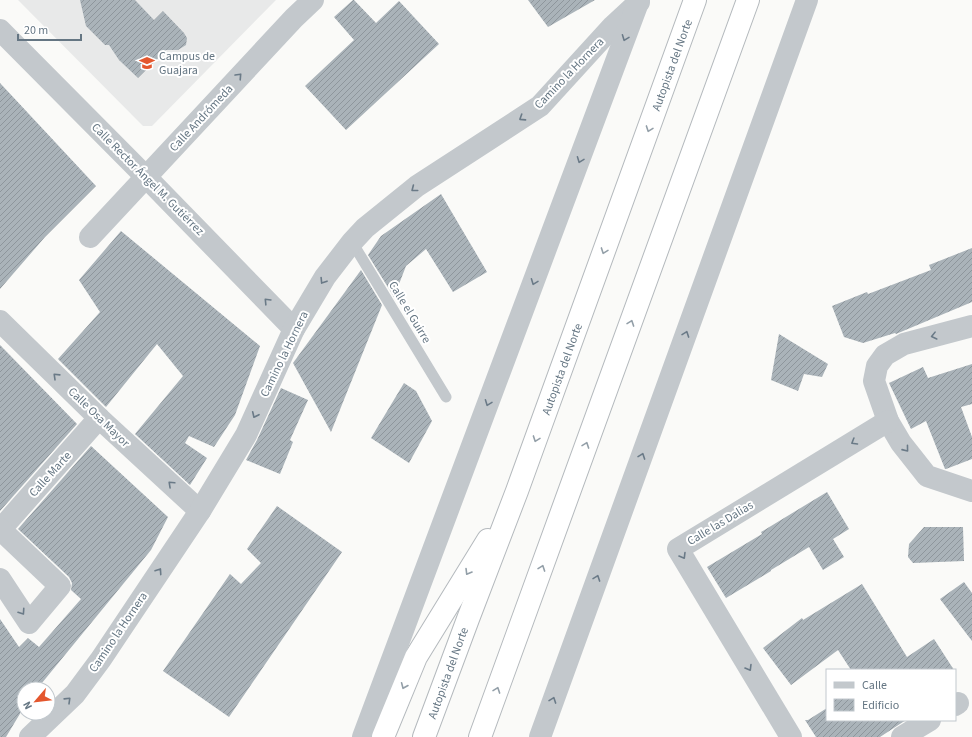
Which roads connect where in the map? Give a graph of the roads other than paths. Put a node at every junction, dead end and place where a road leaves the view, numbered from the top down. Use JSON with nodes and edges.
{"nodes":[{"id":1,"x":314,"y":0,"type":"edge"},
{"id":2,"x":695,"y":0,"type":"edge"},
{"id":3,"x":748,"y":0,"type":"edge"},
{"id":4,"x":807,"y":0,"type":"edge"},
{"id":5,"x":639,"y":1,"type":"edge"},
{"id":6,"x":0,"y":30,"type":"edge"},
{"id":7,"x":146,"y":177,"type":"junction"},
{"id":8,"x":90,"y":237,"type":"dead end"},
{"id":9,"x":352,"y":242,"type":"junction"},
{"id":10,"x":1,"y":324,"type":"edge"},
{"id":11,"x":972,"y":326,"type":"edge"},
{"id":12,"x":294,"y":329,"type":"junction"},
{"id":13,"x":446,"y":396,"type":"dead end"},
{"id":14,"x":99,"y":418,"type":"junction"},
{"id":15,"x":888,"y":421,"type":"junction"},
{"id":16,"x":517,"y":491,"type":"junction"},
{"id":17,"x":972,"y":491,"type":"edge"},
{"id":18,"x":200,"y":511,"type":"junction"},
{"id":19,"x":0,"y":530,"type":"edge"},
{"id":20,"x":0,"y":579,"type":"edge"},
{"id":21,"x":928,"y":721,"type":"edge"},
{"id":22,"x":482,"y":733,"type":"edge"},
{"id":23,"x":30,"y":737,"type":"edge"},
{"id":24,"x":363,"y":737,"type":"edge"},
{"id":25,"x":383,"y":737,"type":"edge"},
{"id":26,"x":424,"y":737,"type":"edge"},
{"id":27,"x":540,"y":737,"type":"edge"},
{"id":28,"x":791,"y":737,"type":"edge"},
{"id":29,"x":902,"y":737,"type":"edge"}],
"edges":[{"from":7,"to":1,"type":"street","name":"Calle Andrómeda","one_way":true},
{"from":2,"to":16,"type":"highway","name":"Autopista del Norte","one_way":true},
{"from":22,"to":3,"type":"highway","one_way":true},
{"from":27,"to":4,"type":"street","one_way":true},
{"from":5,"to":9,"type":"street","name":"Camino la Hornera","one_way":true},
{"from":5,"to":24,"type":"street","one_way":true},
{"from":6,"to":7,"type":"street","name":"Calle Rector Ángel M. Gutiérrez"},
{"from":7,"to":8,"type":"street","name":"Calle Andrómeda"},
{"from":12,"to":7,"type":"street","name":"Calle Rector Ángel M. Gutiérrez","one_way":true},
{"from":9,"to":12,"type":"street","name":"Camino la Hornera","one_way":true},
{"from":9,"to":13,"type":"lane","name":"Calle el Guirre"},
{"from":14,"to":10,"type":"street","name":"Calle Osa Mayor","one_way":true},
{"from":11,"to":15,"type":"street","one_way":true},
{"from":12,"to":18,"type":"street","name":"Camino la Hornera","one_way":true},
{"from":18,"to":14,"type":"street","name":"Calle Osa Mayor","one_way":true},
{"from":14,"to":19,"type":"street","name":"Calle Marte"},
{"from":15,"to":17,"type":"street","one_way":true},
{"from":15,"to":28,"type":"street","name":"Calle las Dalias","one_way":true},
{"from":16,"to":25,"type":"highway","one_way":true},
{"from":16,"to":26,"type":"highway","name":"Autopista del Norte"},
{"from":23,"to":18,"type":"street","name":"Camino la Hornera","one_way":true},
{"from":20,"to":19,"type":"street","name":"Calle Marte","one_way":true},
{"from":21,"to":29,"type":"street"}]}
